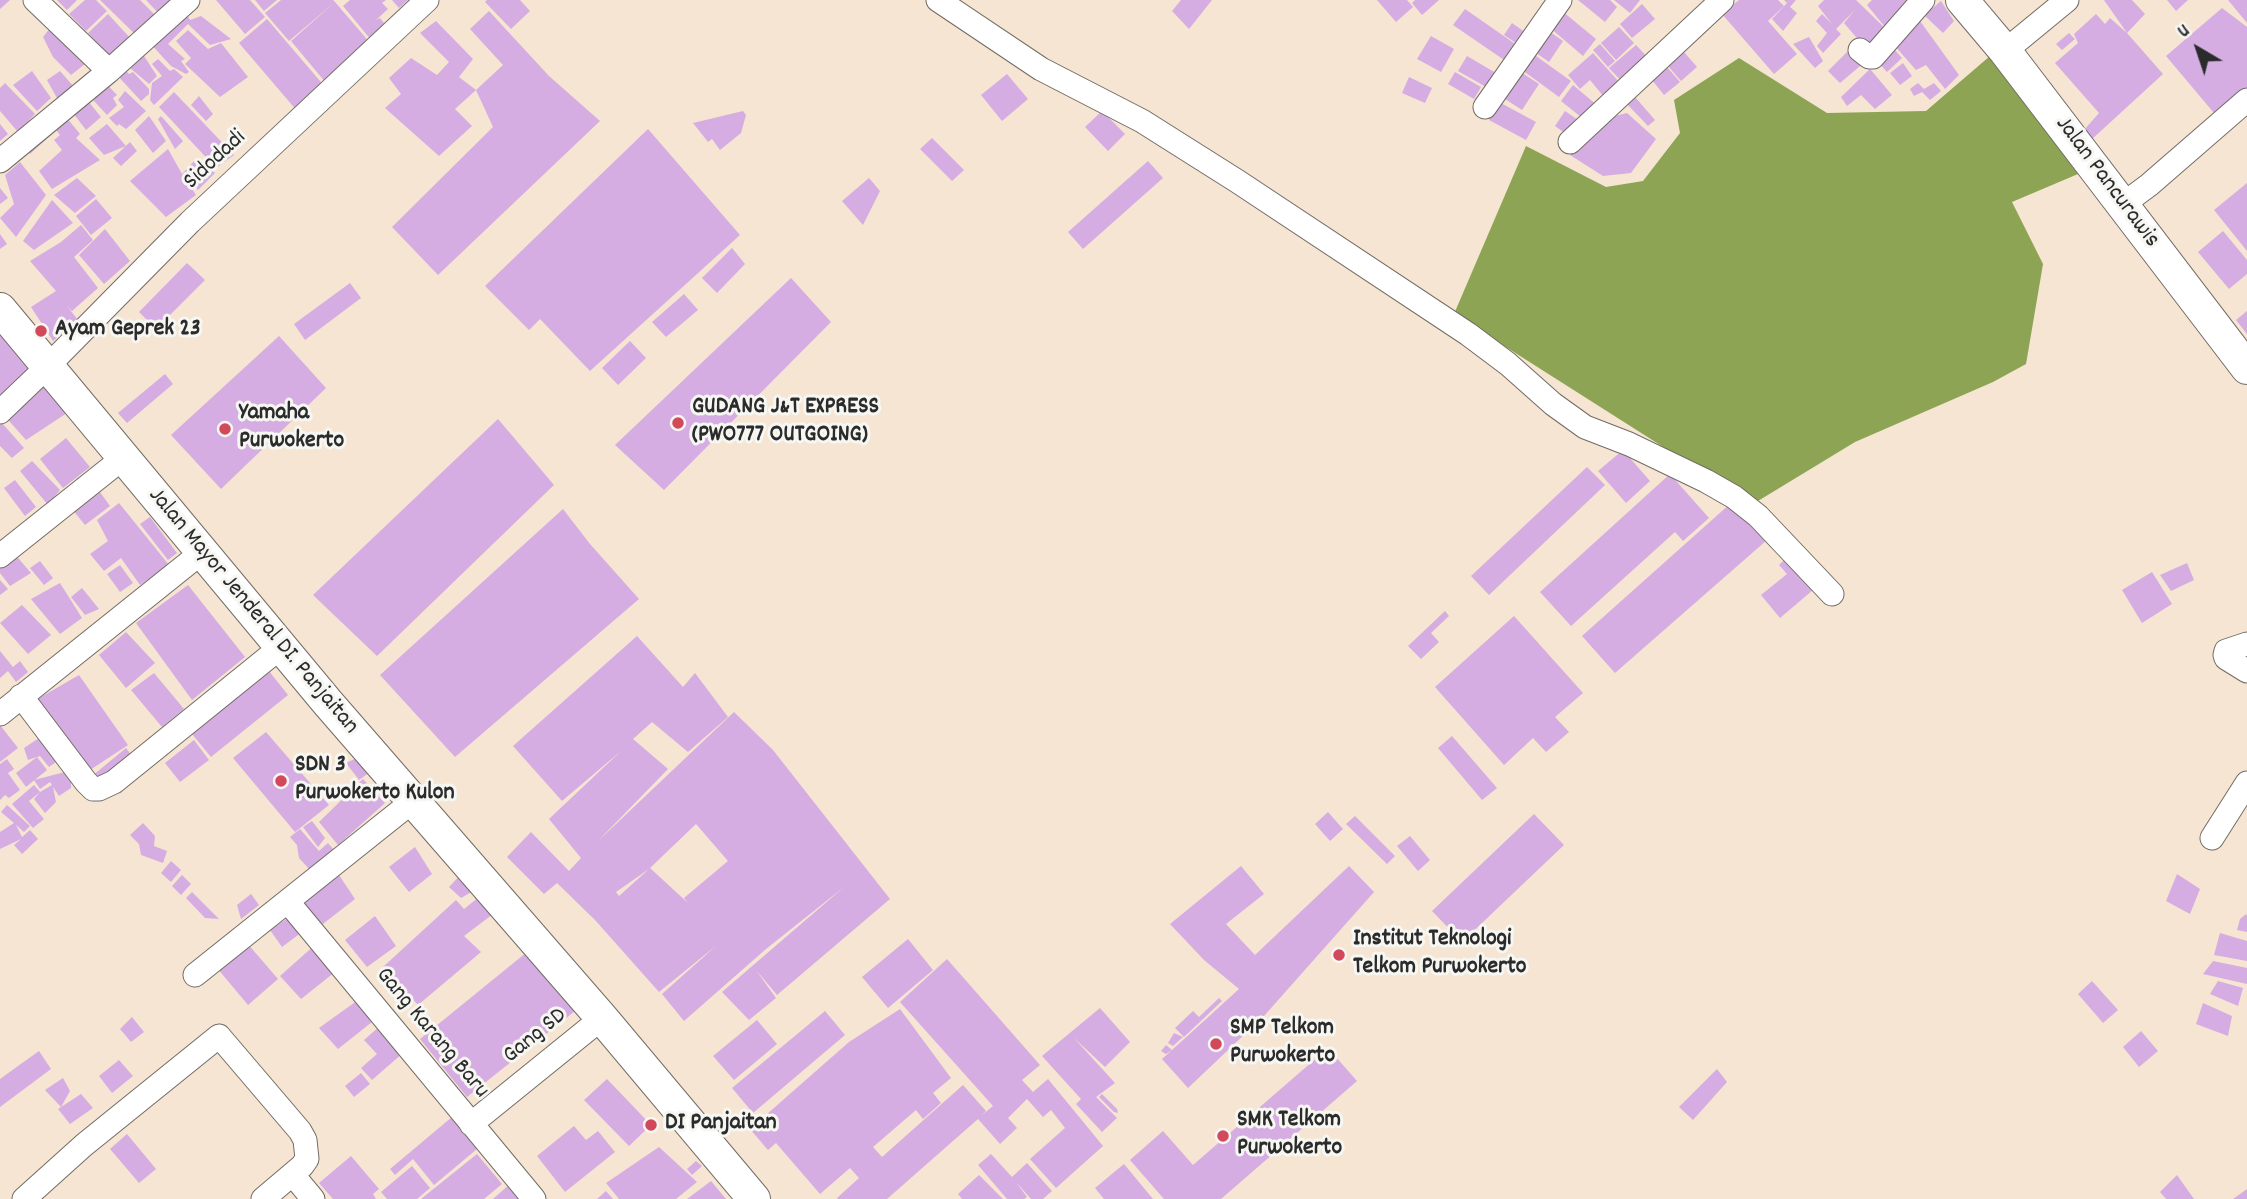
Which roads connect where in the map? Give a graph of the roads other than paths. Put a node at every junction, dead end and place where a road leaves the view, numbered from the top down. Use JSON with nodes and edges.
{"nodes":[{"id":1,"x":34,"y":0,"type":"edge"},
{"id":2,"x":188,"y":0,"type":"edge"},
{"id":3,"x":427,"y":0,"type":"edge"},
{"id":4,"x":938,"y":0,"type":"edge"},
{"id":5,"x":1560,"y":0,"type":"edge"},
{"id":6,"x":1722,"y":0,"type":"edge"},
{"id":7,"x":1923,"y":0,"type":"edge"},
{"id":8,"x":1962,"y":0,"type":"edge"},
{"id":9,"x":2067,"y":0,"type":"edge"},
{"id":10,"x":1860,"y":50,"type":"dead end"},
{"id":11,"x":2005,"y":51,"type":"junction"},
{"id":12,"x":109,"y":71,"type":"junction"},
{"id":13,"x":2247,"y":100,"type":"edge"},
{"id":14,"x":1485,"y":107,"type":"dead end"},
{"id":15,"x":1570,"y":142,"type":"dead end"},
{"id":16,"x":0,"y":161,"type":"edge"},
{"id":17,"x":2122,"y":205,"type":"junction"},
{"id":18,"x":0,"y":309,"type":"edge"},
{"id":19,"x":47,"y":367,"type":"junction"},
{"id":20,"x":2247,"y":368,"type":"edge"},
{"id":21,"x":0,"y":412,"type":"edge"},
{"id":22,"x":123,"y":458,"type":"junction"},
{"id":23,"x":201,"y":552,"type":"junction"},
{"id":24,"x":0,"y":556,"type":"edge"},
{"id":25,"x":1832,"y":594,"type":"dead end"},
{"id":26,"x":2243,"y":645,"type":"edge"},
{"id":27,"x":281,"y":647,"type":"junction"},
{"id":28,"x":2247,"y":671,"type":"edge"},
{"id":29,"x":6,"y":706,"type":"edge"},
{"id":30,"x":2247,"y":783,"type":"edge"},
{"id":31,"x":413,"y":801,"type":"junction"},
{"id":32,"x":2212,"y":838,"type":"dead end"},
{"id":33,"x":288,"y":902,"type":"junction"},
{"id":34,"x":195,"y":975,"type":"dead end"},
{"id":35,"x":602,"y":1018,"type":"junction"},
{"id":36,"x":471,"y":1124,"type":"junction"},
{"id":37,"x":293,"y":1175,"type":"junction"},
{"id":38,"x":23,"y":1199,"type":"edge"},
{"id":39,"x":263,"y":1199,"type":"edge"},
{"id":40,"x":313,"y":1199,"type":"edge"},
{"id":41,"x":534,"y":1199,"type":"edge"},
{"id":42,"x":754,"y":1199,"type":"edge"}],
"edges":[{"from":1,"to":12,"type":"street"},
{"from":2,"to":12,"type":"street"},
{"from":3,"to":19,"type":"street","name":"Sidodadi"},
{"from":4,"to":25,"type":"street"},
{"from":5,"to":14,"type":"street"},
{"from":6,"to":15,"type":"street"},
{"from":7,"to":10,"type":"street"},
{"from":8,"to":11,"type":"street","name":"Jalan Pancurawis"},
{"from":9,"to":11,"type":"street"},
{"from":11,"to":17,"type":"street","name":"Jalan Pancurawis"},
{"from":12,"to":16,"type":"street"},
{"from":13,"to":17,"type":"street"},
{"from":17,"to":20,"type":"street","name":"Jalan Pancurawis"},
{"from":18,"to":19,"type":"street","name":"Jalan Mayor Jenderal DI. Panjaitan"},
{"from":19,"to":21,"type":"street","name":"Sidodadi"},
{"from":19,"to":22,"type":"street","name":"Jalan Mayor Jenderal DI. Panjaitan"},
{"from":22,"to":23,"type":"street","name":"Jalan Mayor Jenderal DI. Panjaitan"},
{"from":22,"to":24,"type":"street"},
{"from":23,"to":27,"type":"street","name":"Jalan Mayor Jenderal DI. Panjaitan"},
{"from":23,"to":29,"type":"street"},
{"from":26,"to":28,"type":"street"},
{"from":27,"to":29,"type":"street"},
{"from":27,"to":31,"type":"street","name":"Jalan Mayor Jenderal DI. Panjaitan"},
{"from":30,"to":32,"type":"street"},
{"from":31,"to":33,"type":"street"},
{"from":31,"to":35,"type":"street","name":"Jalan Mayor Jenderal DI. Panjaitan"},
{"from":33,"to":34,"type":"street"},
{"from":33,"to":36,"type":"street","name":"Gang Karang Baru"},
{"from":35,"to":36,"type":"street","name":"Gang SD"},
{"from":35,"to":42,"type":"street","name":"Jalan Mayor Jenderal DI. Panjaitan"},
{"from":36,"to":41,"type":"street","name":"Gang Karang Baru"},
{"from":37,"to":38,"type":"street"},
{"from":37,"to":39,"type":"street"},
{"from":37,"to":40,"type":"street"}]}
